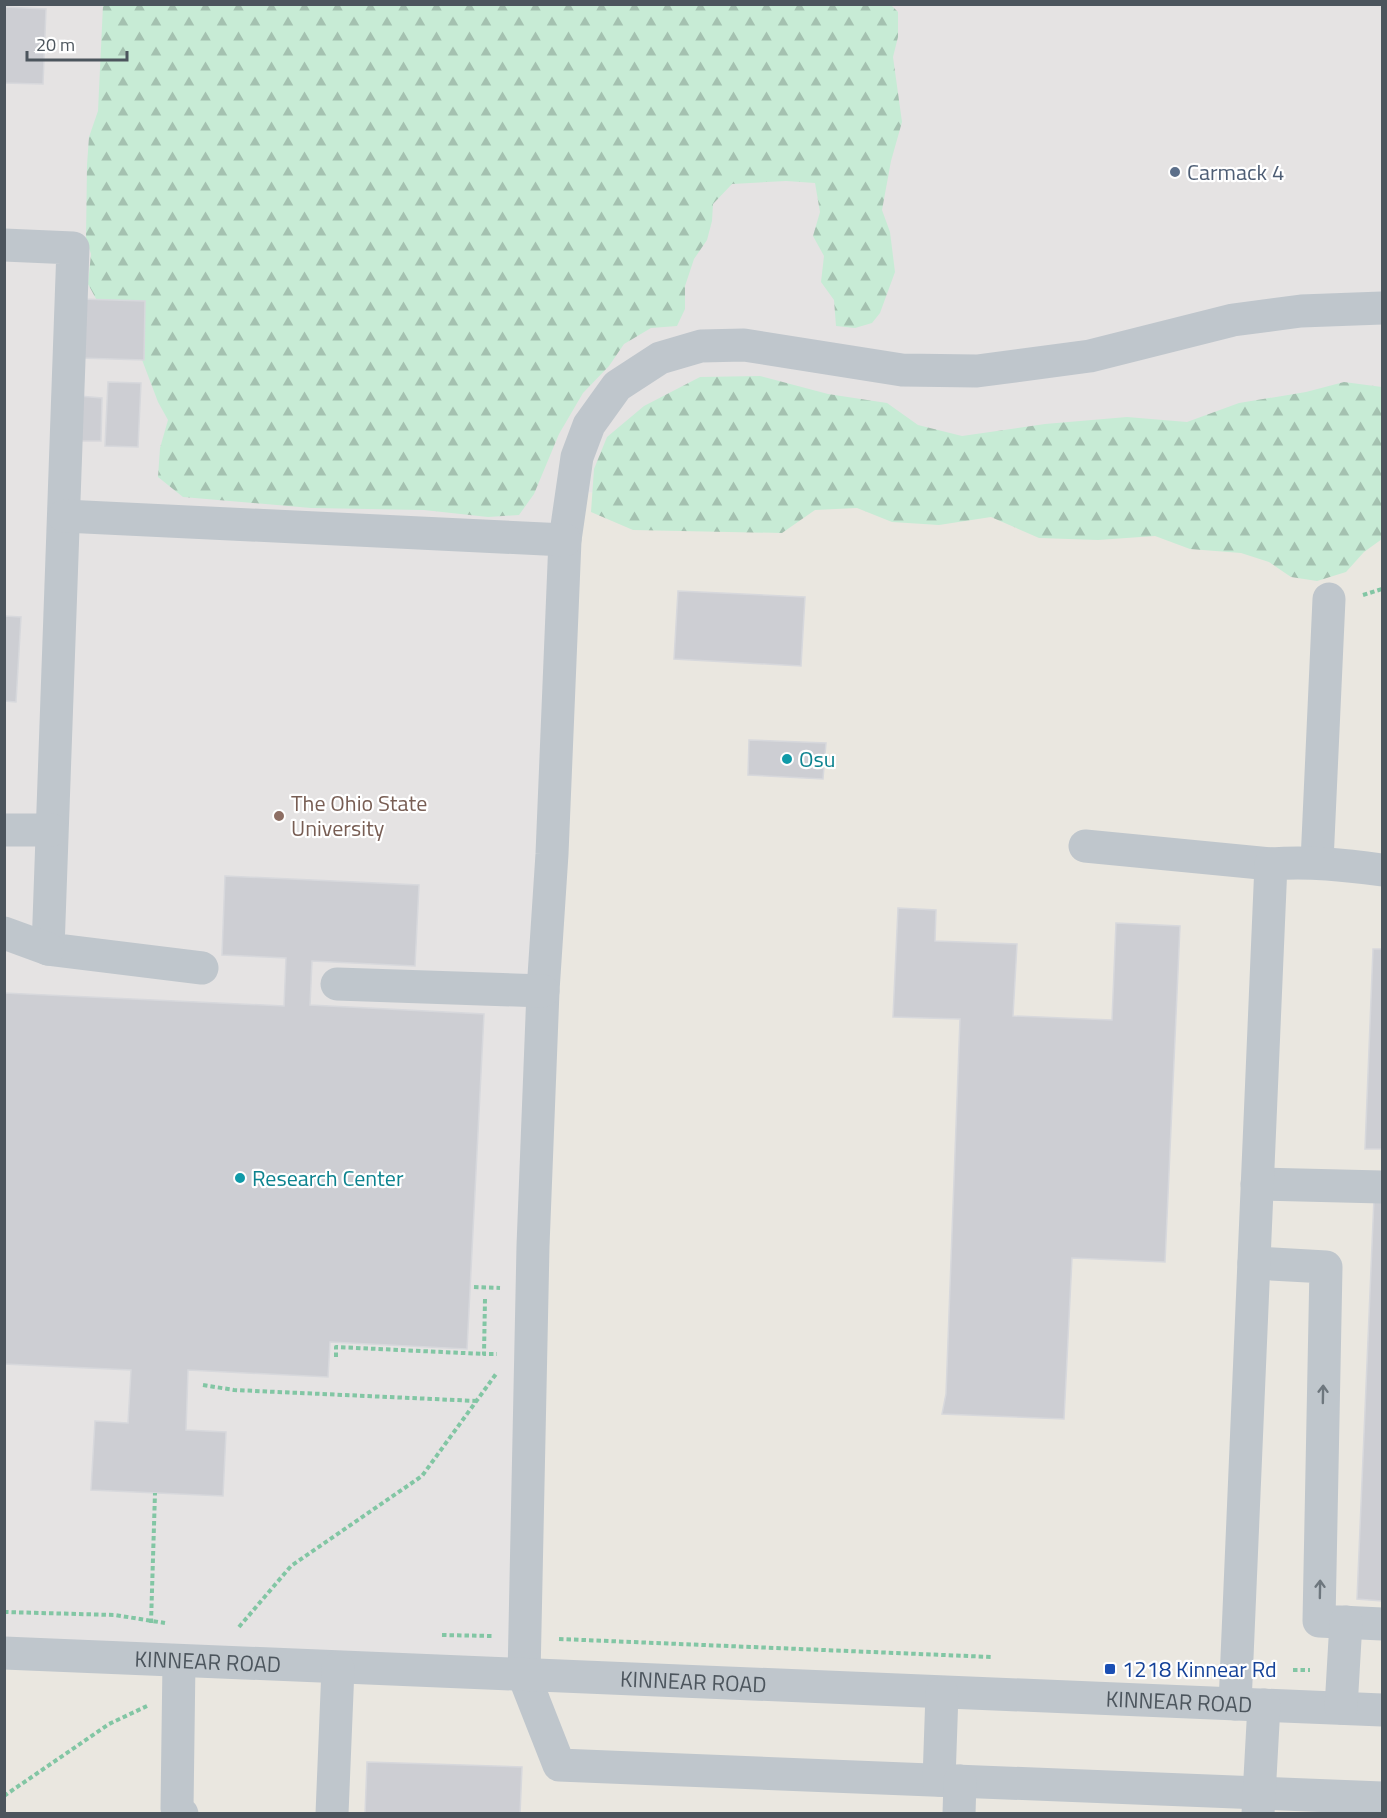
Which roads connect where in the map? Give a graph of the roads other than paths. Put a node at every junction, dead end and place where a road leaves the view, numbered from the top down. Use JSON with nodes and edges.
{"nodes":[{"id":1,"x":4,"y":245,"type":"edge"},
{"id":2,"x":1383,"y":308,"type":"edge"},
{"id":3,"x":64,"y":516,"type":"junction"},
{"id":4,"x":565,"y":540,"type":"junction"},
{"id":5,"x":1329,"y":599,"type":"dead end"},
{"id":6,"x":4,"y":830,"type":"edge"},
{"id":7,"x":51,"y":830,"type":"junction"},
{"id":8,"x":1085,"y":846,"type":"dead end"},
{"id":9,"x":1317,"y":862,"type":"junction"},
{"id":10,"x":1271,"y":864,"type":"junction"},
{"id":11,"x":1383,"y":870,"type":"edge"},
{"id":12,"x":4,"y":933,"type":"edge"},
{"id":13,"x":48,"y":950,"type":"junction"},
{"id":14,"x":202,"y":968,"type":"dead end"},
{"id":15,"x":337,"y":984,"type":"dead end"},
{"id":16,"x":543,"y":991,"type":"junction"},
{"id":17,"x":1257,"y":1184,"type":"junction"},
{"id":18,"x":1383,"y":1187,"type":"edge"},
{"id":19,"x":1254,"y":1263,"type":"junction"},
{"id":20,"x":1346,"y":1622,"type":"junction"},
{"id":21,"x":1383,"y":1624,"type":"edge"},
{"id":22,"x":4,"y":1653,"type":"edge"},
{"id":23,"x":179,"y":1661,"type":"junction"},
{"id":24,"x":338,"y":1668,"type":"junction"},
{"id":25,"x":524,"y":1676,"type":"junction"},
{"id":26,"x":942,"y":1693,"type":"junction"},
{"id":27,"x":1249,"y":1705,"type":"junction"},
{"id":28,"x":1341,"y":1708,"type":"junction"},
{"id":29,"x":1383,"y":1710,"type":"edge"},
{"id":30,"x":950,"y":1780,"type":"junction"},
{"id":31,"x":1383,"y":1798,"type":"edge"},
{"id":32,"x":1258,"y":1803,"type":"edge"},
{"id":33,"x":182,"y":1814,"type":"edge"},
{"id":34,"x":332,"y":1814,"type":"edge"},
{"id":35,"x":959,"y":1814,"type":"edge"}],
"edges":[{"from":1,"to":3,"type":"street"},
{"from":2,"to":4,"type":"street"},
{"from":3,"to":4,"type":"street"},
{"from":3,"to":7,"type":"street"},
{"from":4,"to":16,"type":"street"},
{"from":5,"to":9,"type":"street"},
{"from":6,"to":7,"type":"street"},
{"from":7,"to":13,"type":"street"},
{"from":8,"to":10,"type":"street"},
{"from":9,"to":10,"type":"street"},
{"from":9,"to":11,"type":"street"},
{"from":10,"to":17,"type":"street"},
{"from":12,"to":13,"type":"street"},
{"from":13,"to":14,"type":"street"},
{"from":15,"to":16,"type":"street"},
{"from":16,"to":25,"type":"street"},
{"from":17,"to":18,"type":"street"},
{"from":17,"to":19,"type":"street"},
{"from":20,"to":19,"type":"street","one_way":true},
{"from":19,"to":27,"type":"street"},
{"from":20,"to":21,"type":"street"},
{"from":20,"to":28,"type":"street"},
{"from":22,"to":23,"type":"street","name":"KINNEAR ROAD"},
{"from":23,"to":24,"type":"street","name":"KINNEAR ROAD"},
{"from":23,"to":33,"type":"street"},
{"from":24,"to":25,"type":"street","name":"KINNEAR ROAD"},
{"from":24,"to":34,"type":"street"},
{"from":25,"to":26,"type":"street","name":"KINNEAR ROAD"},
{"from":25,"to":30,"type":"street"},
{"from":26,"to":27,"type":"street","name":"KINNEAR ROAD"},
{"from":26,"to":30,"type":"street"},
{"from":27,"to":28,"type":"street","name":"KINNEAR ROAD"},
{"from":27,"to":32,"type":"street"},
{"from":28,"to":29,"type":"street","name":"KINNEAR ROAD"},
{"from":30,"to":32,"type":"street"},
{"from":30,"to":35,"type":"street"},
{"from":31,"to":32,"type":"street"}]}
